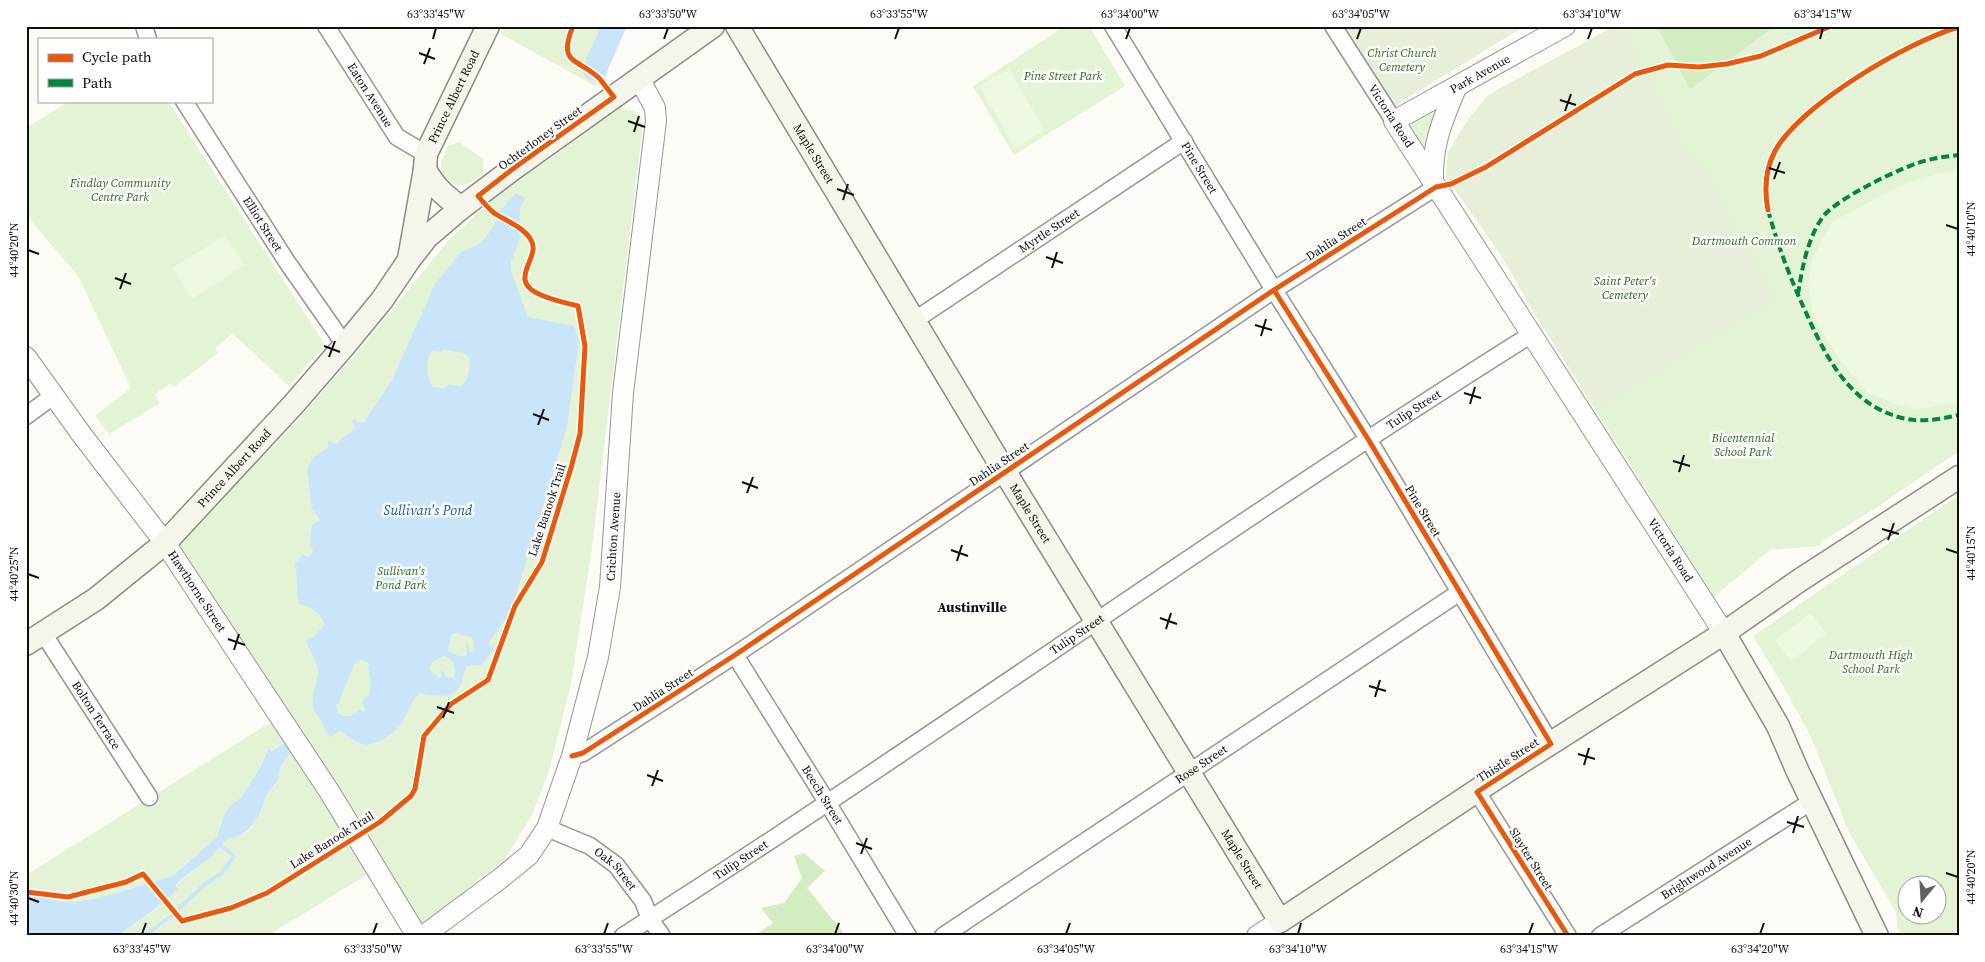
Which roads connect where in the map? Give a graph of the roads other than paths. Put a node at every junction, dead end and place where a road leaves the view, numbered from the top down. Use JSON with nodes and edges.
{"nodes":[{"id":1,"x":144,"y":26,"type":"edge"},
{"id":2,"x":326,"y":26,"type":"edge"},
{"id":3,"x":488,"y":26,"type":"edge"},
{"id":4,"x":712,"y":26,"type":"edge"},
{"id":5,"x":737,"y":26,"type":"edge"},
{"id":6,"x":1114,"y":26,"type":"edge"},
{"id":7,"x":1333,"y":26,"type":"edge"},
{"id":8,"x":1565,"y":26,"type":"edge"},
{"id":9,"x":148,"y":38,"type":"edge"},
{"id":10,"x":639,"y":78,"type":"junction"},
{"id":11,"x":1456,"y":88,"type":"junction"},
{"id":12,"x":185,"y":102,"type":"edge"},
{"id":13,"x":1394,"y":121,"type":"junction"},
{"id":14,"x":1184,"y":141,"type":"junction"},
{"id":15,"x":426,"y":161,"type":"junction"},
{"id":16,"x":1435,"y":184,"type":"junction"},
{"id":17,"x":462,"y":208,"type":"junction"},
{"id":18,"x":409,"y":260,"type":"junction"},
{"id":19,"x":1274,"y":290,"type":"junction"},
{"id":20,"x":915,"y":320,"type":"junction"},
{"id":21,"x":1532,"y":334,"type":"junction"},
{"id":22,"x":345,"y":345,"type":"junction"},
{"id":23,"x":26,"y":357,"type":"edge"},
{"id":24,"x":53,"y":396,"type":"junction"},
{"id":25,"x":26,"y":416,"type":"edge"},
{"id":26,"x":1368,"y":439,"type":"junction"},
{"id":27,"x":1006,"y":472,"type":"junction"},
{"id":28,"x":1959,"y":477,"type":"edge"},
{"id":29,"x":166,"y":543,"type":"junction"},
{"id":30,"x":1460,"y":592,"type":"junction"},
{"id":31,"x":1096,"y":622,"type":"junction"},
{"id":32,"x":1724,"y":633,"type":"junction"},
{"id":33,"x":35,"y":639,"type":"edge"},
{"id":34,"x":735,"y":655,"type":"junction"},
{"id":35,"x":1551,"y":744,"type":"junction"},
{"id":36,"x":572,"y":756,"type":"junction"},
{"id":37,"x":1188,"y":771,"type":"junction"},
{"id":38,"x":1477,"y":792,"type":"junction"},
{"id":39,"x":149,"y":797,"type":"dead end"},
{"id":40,"x":827,"y":802,"type":"junction"},
{"id":41,"x":1812,"y":802,"type":"junction"},
{"id":42,"x":546,"y":828,"type":"junction"},
{"id":43,"x":650,"y":919,"type":"junction"},
{"id":44,"x":1280,"y":920,"type":"junction"},
{"id":45,"x":417,"y":936,"type":"edge"},
{"id":46,"x":423,"y":936,"type":"edge"},
{"id":47,"x":623,"y":936,"type":"edge"},
{"id":48,"x":662,"y":936,"type":"edge"},
{"id":49,"x":908,"y":936,"type":"edge"},
{"id":50,"x":943,"y":936,"type":"edge"},
{"id":51,"x":1257,"y":936,"type":"edge"},
{"id":52,"x":1568,"y":936,"type":"edge"},
{"id":53,"x":1600,"y":936,"type":"edge"},
{"id":54,"x":1877,"y":936,"type":"edge"}],
"edges":[{"from":1,"to":9,"type":"street"},
{"from":2,"to":15,"type":"street","name":"Eaton Avenue"},
{"from":3,"to":15,"type":"main road","name":"Prince Albert Road"},
{"from":4,"to":10,"type":"main road","name":"Ochterloney Street"},
{"from":5,"to":20,"type":"main road","name":"Maple Street"},
{"from":6,"to":14,"type":"street","name":"Pine Street"},
{"from":7,"to":13,"type":"street","name":"Victoria Road"},
{"from":8,"to":11,"type":"street","name":"Park Avenue"},
{"from":10,"to":17,"type":"main road","name":"Ochterloney Street"},
{"from":10,"to":36,"type":"street","name":"Crichton Avenue"},
{"from":11,"to":13,"type":"street","name":"Park Avenue"},
{"from":11,"to":16,"type":"street"},
{"from":12,"to":22,"type":"street","name":"Elliot Street"},
{"from":13,"to":16,"type":"street","name":"Victoria Road"},
{"from":14,"to":19,"type":"street","name":"Pine Street"},
{"from":14,"to":20,"type":"street","name":"Myrtle Street"},
{"from":15,"to":17,"type":"main road"},
{"from":15,"to":18,"type":"main road","name":"Prince Albert Road"},
{"from":16,"to":19,"type":"street","name":"Dahlia Street"},
{"from":16,"to":21,"type":"street","name":"Victoria Road"},
{"from":17,"to":18,"type":"main road","name":"Prince Albert Road"},
{"from":18,"to":22,"type":"main road","name":"Prince Albert Road"},
{"from":19,"to":26,"type":"street","name":"Pine Street"},
{"from":19,"to":27,"type":"street","name":"Dahlia Street"},
{"from":20,"to":27,"type":"main road","name":"Maple Street"},
{"from":21,"to":26,"type":"street","name":"Tulip Street"},
{"from":21,"to":32,"type":"street","name":"Victoria Road"},
{"from":22,"to":29,"type":"main road","name":"Prince Albert Road"},
{"from":23,"to":24,"type":"street","name":"Hawthorne Street"},
{"from":24,"to":25,"type":"street"},
{"from":24,"to":29,"type":"street","name":"Hawthorne Street"},
{"from":26,"to":30,"type":"street","name":"Pine Street"},
{"from":26,"to":31,"type":"street","name":"Tulip Street"},
{"from":27,"to":31,"type":"main road","name":"Maple Street"},
{"from":27,"to":34,"type":"street","name":"Dahlia Street"},
{"from":28,"to":32,"type":"main road","name":"Thistle Street"},
{"from":29,"to":33,"type":"main road","name":"Prince Albert Road"},
{"from":29,"to":45,"type":"street","name":"Hawthorne Street"},
{"from":30,"to":35,"type":"street","name":"Pine Street"},
{"from":30,"to":37,"type":"street","name":"Rose Street"},
{"from":31,"to":37,"type":"main road","name":"Maple Street"},
{"from":31,"to":40,"type":"street","name":"Tulip Street"},
{"from":32,"to":35,"type":"main road","name":"Thistle Street"},
{"from":32,"to":41,"type":"main road","name":"Victoria Road"},
{"from":33,"to":39,"type":"street","name":"Bolton Terrace"},
{"from":34,"to":36,"type":"street","name":"Dahlia Street"},
{"from":34,"to":40,"type":"street","name":"Beech Street"},
{"from":35,"to":38,"type":"main road","name":"Thistle Street"},
{"from":36,"to":42,"type":"street","name":"Crichton Avenue"},
{"from":37,"to":44,"type":"main road","name":"Maple Street"},
{"from":37,"to":50,"type":"street","name":"Rose Street"},
{"from":38,"to":44,"type":"main road","name":"Thistle Street"},
{"from":38,"to":52,"type":"street","name":"Slayter Street"},
{"from":40,"to":43,"type":"street","name":"Tulip Street"},
{"from":40,"to":49,"type":"street","name":"Beech Street"},
{"from":41,"to":53,"type":"street","name":"Brightwood Avenue"},
{"from":41,"to":54,"type":"main road","name":"Victoria Road"},
{"from":42,"to":43,"type":"street","name":"Oak Street"},
{"from":42,"to":46,"type":"street","name":"Crichton Avenue"},
{"from":43,"to":47,"type":"street","name":"Tulip Street"},
{"from":43,"to":48,"type":"street","name":"Oak Street"},
{"from":44,"to":51,"type":"street","name":"Thistle Street"}]}
